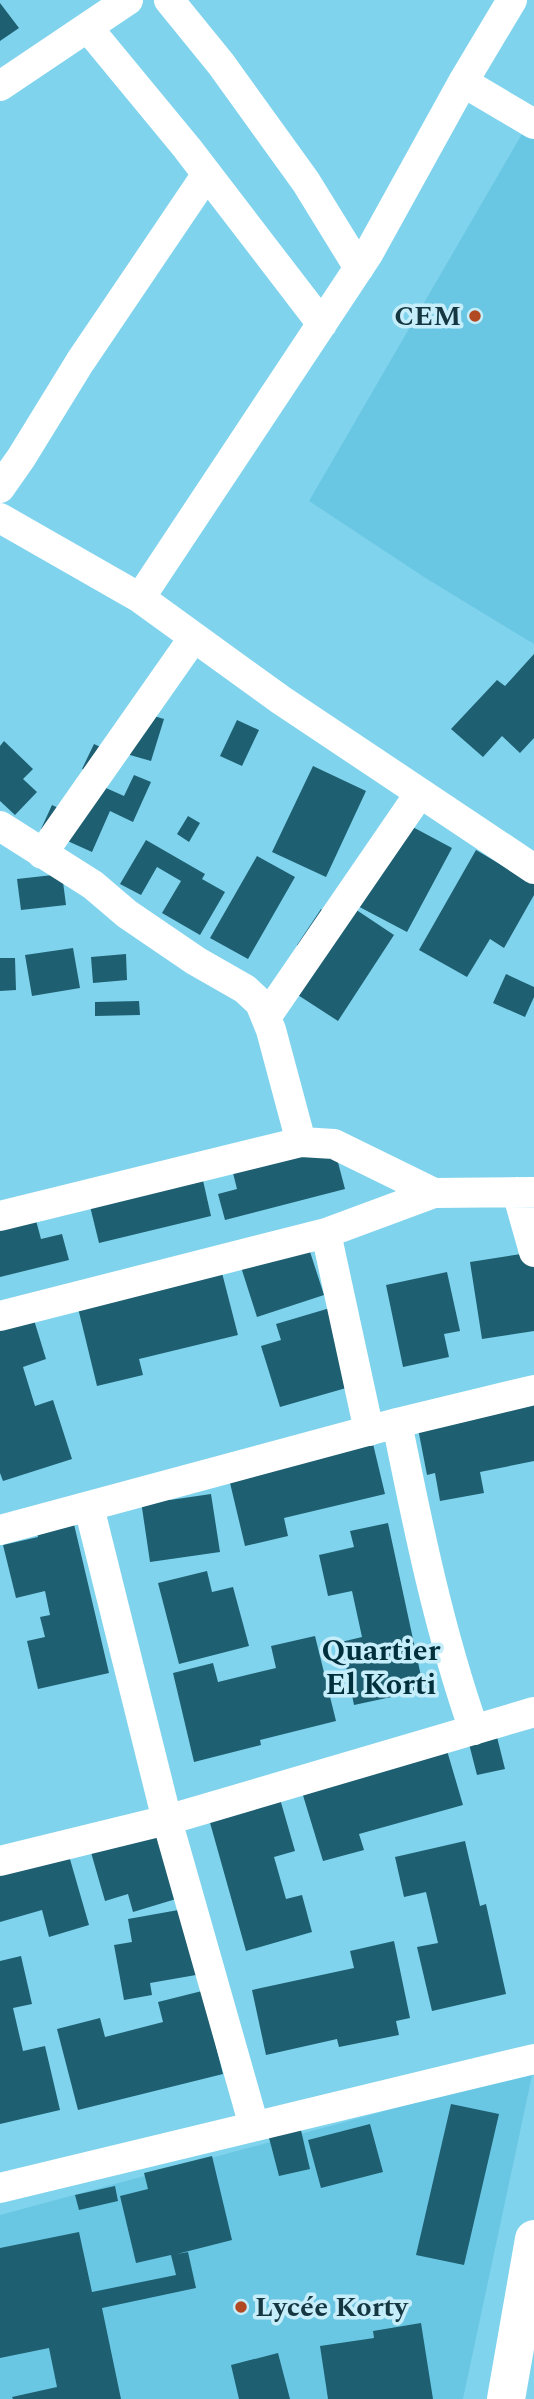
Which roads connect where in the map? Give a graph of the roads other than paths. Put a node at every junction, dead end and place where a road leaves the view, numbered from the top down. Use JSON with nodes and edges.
{"nodes":[{"id":1,"x":128,"y":0,"type":"edge"},
{"id":2,"x":169,"y":0,"type":"edge"},
{"id":3,"x":512,"y":0,"type":"edge"},
{"id":4,"x":88,"y":28,"type":"junction"},
{"id":5,"x":463,"y":82,"type":"junction"},
{"id":6,"x":0,"y":86,"type":"edge"},
{"id":7,"x":534,"y":124,"type":"edge"},
{"id":8,"x":207,"y":173,"type":"junction"},
{"id":9,"x":359,"y":268,"type":"junction"},
{"id":10,"x":322,"y":324,"type":"junction"},
{"id":11,"x":0,"y":488,"type":"edge"},
{"id":12,"x":0,"y":518,"type":"edge"},
{"id":13,"x":140,"y":598,"type":"junction"},
{"id":14,"x":194,"y":637,"type":"junction"},
{"id":15,"x":420,"y":793,"type":"junction"},
{"id":16,"x":0,"y":826,"type":"edge"},
{"id":17,"x":42,"y":854,"type":"junction"},
{"id":18,"x":534,"y":869,"type":"edge"},
{"id":19,"x":267,"y":1016,"type":"junction"},
{"id":20,"x":301,"y":1142,"type":"junction"},
{"id":21,"x":525,"y":1192,"type":"edge"},
{"id":22,"x":434,"y":1193,"type":"junction"},
{"id":23,"x":0,"y":1216,"type":"edge"},
{"id":24,"x":326,"y":1233,"type":"junction"},
{"id":25,"x":534,"y":1252,"type":"edge"},
{"id":26,"x":0,"y":1316,"type":"edge"},
{"id":27,"x":534,"y":1390,"type":"edge"},
{"id":28,"x":383,"y":1427,"type":"junction"},
{"id":29,"x":89,"y":1507,"type":"junction"},
{"id":30,"x":0,"y":1530,"type":"edge"},
{"id":31,"x":534,"y":1712,"type":"edge"},
{"id":32,"x":474,"y":1730,"type":"junction"},
{"id":33,"x":167,"y":1820,"type":"junction"},
{"id":34,"x":0,"y":1861,"type":"edge"},
{"id":35,"x":534,"y":2059,"type":"edge"},
{"id":36,"x":254,"y":2126,"type":"junction"},
{"id":37,"x":0,"y":2188,"type":"edge"},
{"id":38,"x":534,"y":2239,"type":"edge"},
{"id":39,"x":506,"y":2399,"type":"edge"}],
"edges":[{"from":1,"to":4,"type":"street"},
{"from":2,"to":9,"type":"street"},
{"from":3,"to":5,"type":"street"},
{"from":4,"to":6,"type":"street"},
{"from":4,"to":8,"type":"street"},
{"from":5,"to":7,"type":"street"},
{"from":5,"to":9,"type":"street"},
{"from":8,"to":10,"type":"street"},
{"from":8,"to":11,"type":"street"},
{"from":9,"to":10,"type":"street"},
{"from":10,"to":13,"type":"street"},
{"from":12,"to":13,"type":"street"},
{"from":13,"to":14,"type":"street"},
{"from":14,"to":15,"type":"street"},
{"from":14,"to":17,"type":"street"},
{"from":15,"to":18,"type":"street"},
{"from":15,"to":19,"type":"street"},
{"from":16,"to":17,"type":"street"},
{"from":17,"to":19,"type":"street"},
{"from":19,"to":20,"type":"street"},
{"from":20,"to":22,"type":"street"},
{"from":20,"to":23,"type":"street"},
{"from":21,"to":22,"type":"street"},
{"from":21,"to":25,"type":"street"},
{"from":22,"to":24,"type":"street"},
{"from":24,"to":26,"type":"street"},
{"from":24,"to":28,"type":"street"},
{"from":27,"to":28,"type":"street"},
{"from":28,"to":29,"type":"street"},
{"from":28,"to":32,"type":"street"},
{"from":29,"to":30,"type":"street"},
{"from":29,"to":33,"type":"street"},
{"from":31,"to":32,"type":"street"},
{"from":32,"to":33,"type":"street"},
{"from":33,"to":34,"type":"street"},
{"from":33,"to":36,"type":"street"},
{"from":35,"to":36,"type":"street"},
{"from":36,"to":37,"type":"street"},
{"from":38,"to":39,"type":"street"}]}
